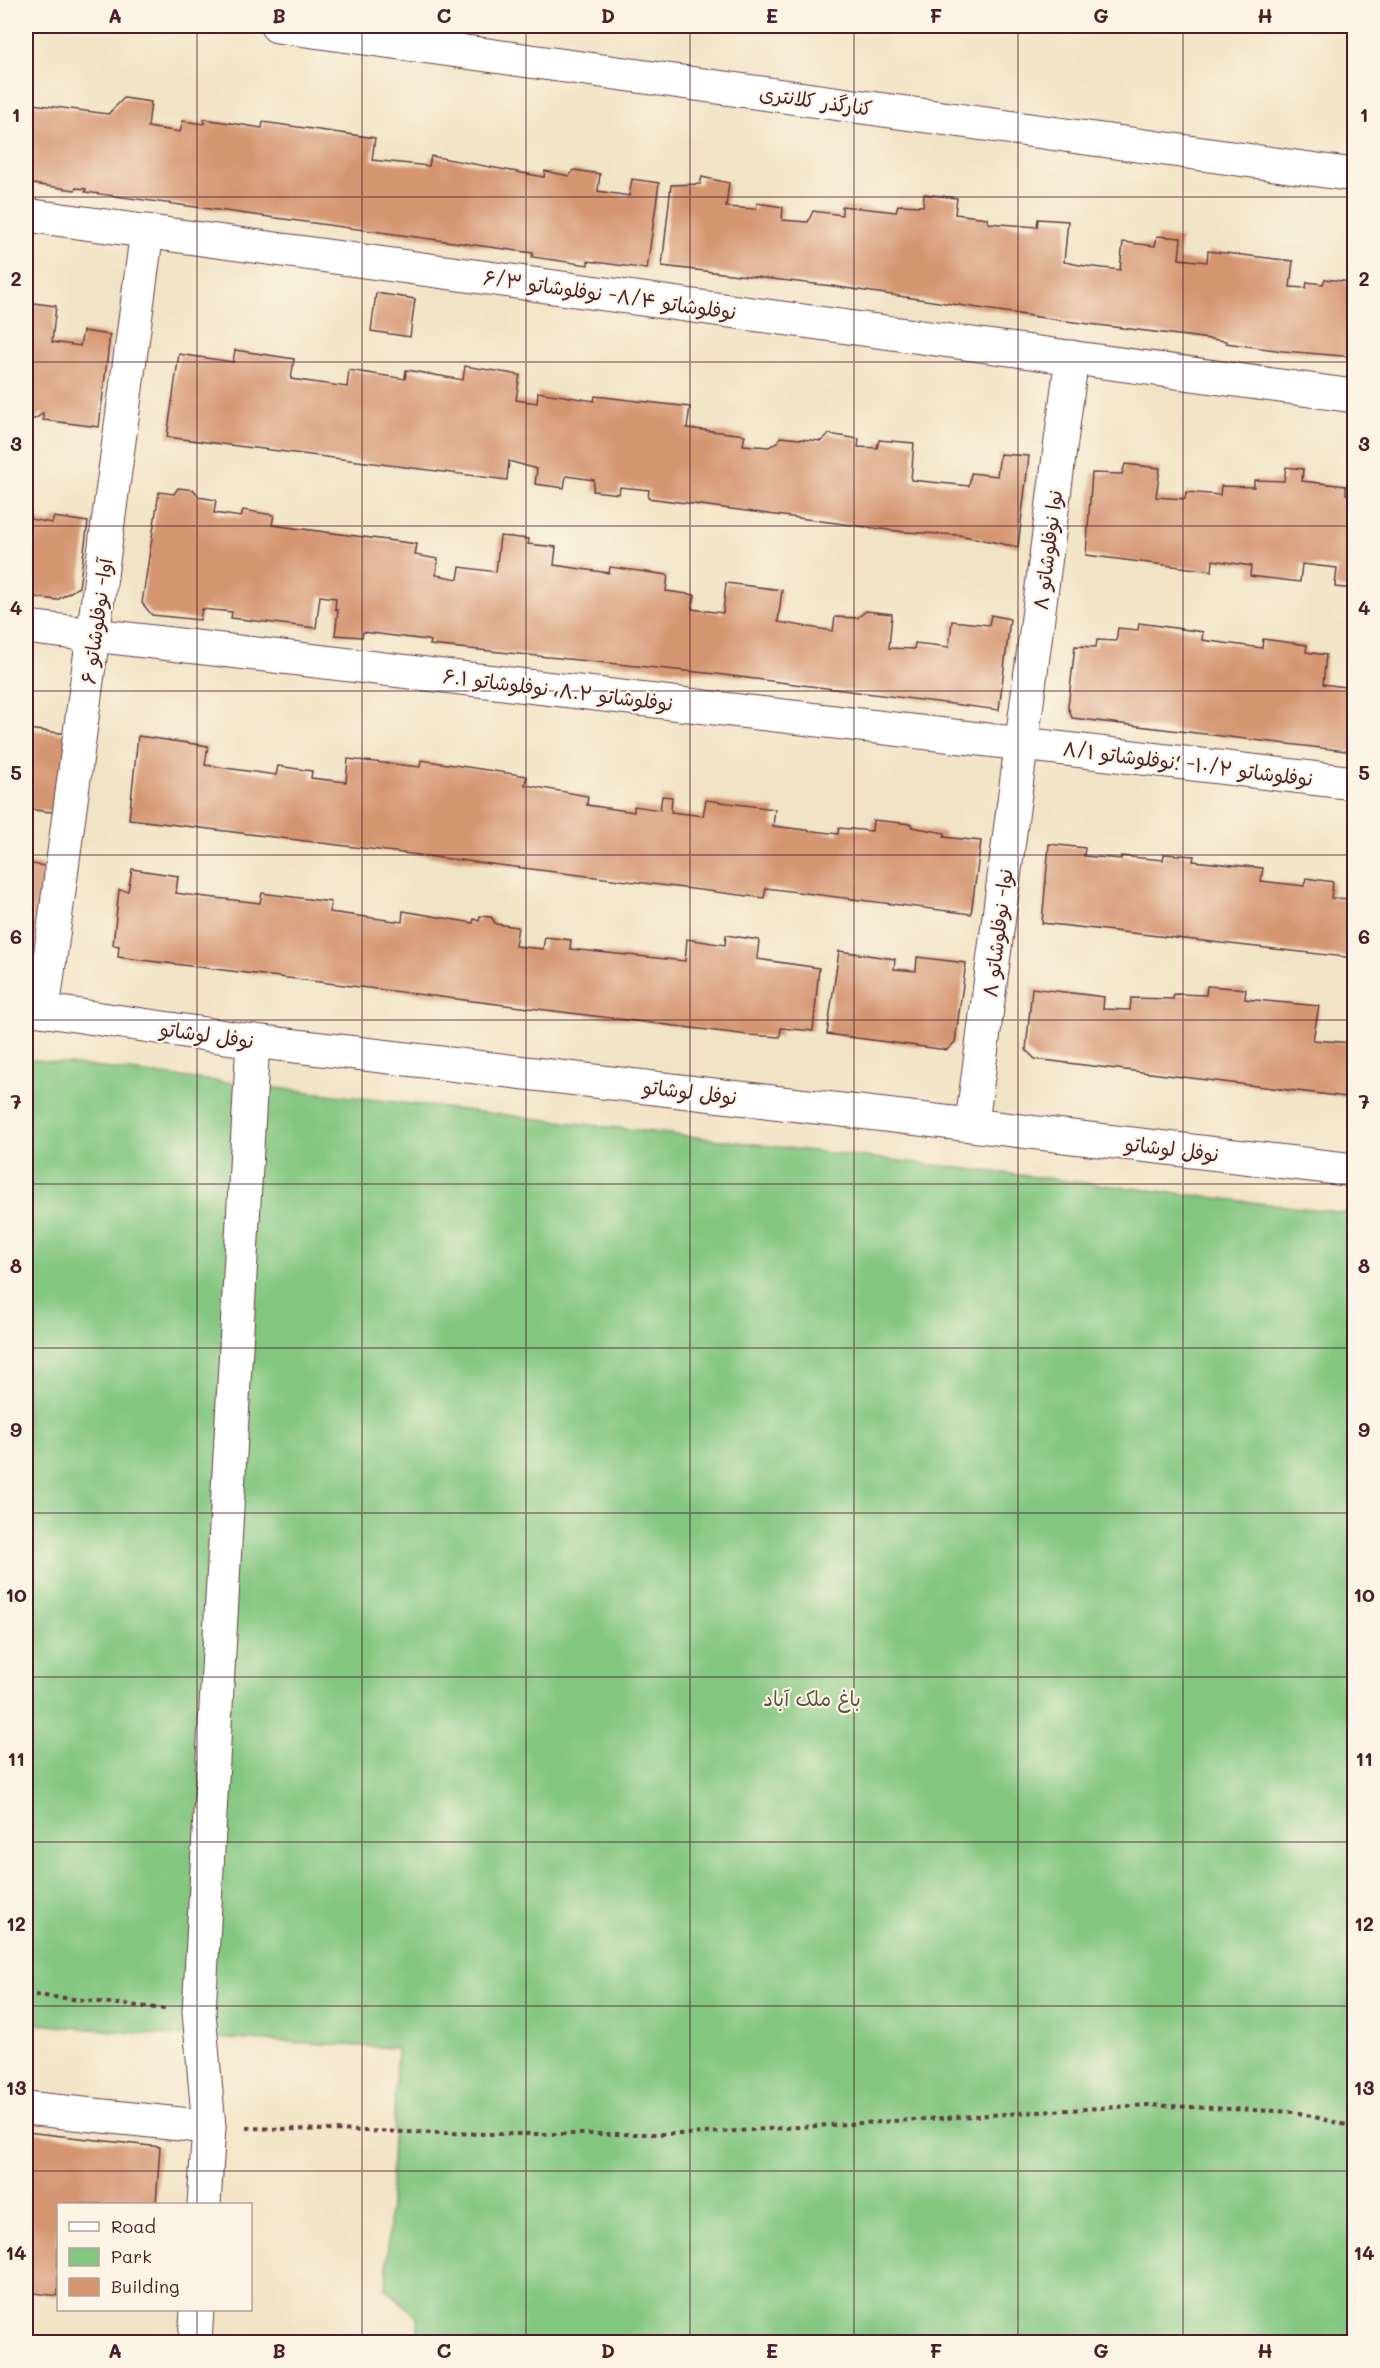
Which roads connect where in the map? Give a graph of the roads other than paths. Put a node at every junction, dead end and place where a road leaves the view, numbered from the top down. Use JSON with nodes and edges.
{"nodes":[{"id":1,"x":277,"y":26,"type":"edge"},
{"id":2,"x":1354,"y":175,"type":"edge"},
{"id":3,"x":26,"y":215,"type":"edge"},
{"id":4,"x":147,"y":231,"type":"junction"},
{"id":5,"x":1072,"y":357,"type":"junction"},
{"id":6,"x":1354,"y":396,"type":"edge"},
{"id":7,"x":26,"y":627,"type":"edge"},
{"id":8,"x":94,"y":635,"type":"junction"},
{"id":9,"x":1022,"y":743,"type":"junction"},
{"id":10,"x":1354,"y":783,"type":"edge"},
{"id":11,"x":34,"y":1009,"type":"edge"},
{"id":12,"x":253,"y":1041,"type":"junction"},
{"id":13,"x":972,"y":1124,"type":"junction"},
{"id":14,"x":1354,"y":1170,"type":"edge"},
{"id":15,"x":26,"y":2108,"type":"edge"},
{"id":16,"x":209,"y":2127,"type":"junction"},
{"id":17,"x":204,"y":2203,"type":"edge"},
{"id":18,"x":197,"y":2311,"type":"edge"},
{"id":19,"x":195,"y":2343,"type":"edge"}],
"edges":[{"from":1,"to":2,"type":"street","name":"کنارگذر کلانتری"},
{"from":3,"to":4,"type":"street","name":"نوفلوشاتو ۸/۴- نوفلوشاتو ۶/۳"},
{"from":4,"to":5,"type":"street","name":"نوفلوشاتو ۸/۴- نوفلوشاتو ۶/۳"},
{"from":4,"to":8,"type":"street","name":"آوا- نوفلوشاتو ۶"},
{"from":5,"to":6,"type":"street","name":"نوفلوشاتو ۸/۴- نوفلوشاتو ۶/۳"},
{"from":5,"to":9,"type":"street","name":"نوا نوفلوشاتو ۸"},
{"from":7,"to":8,"type":"street","name":"نوفلوشاتو ۸.۲، نوفلوشاتو ۶.۱"},
{"from":8,"to":9,"type":"street","name":"نوفلوشاتو ۸.۲، نوفلوشاتو ۶.۱"},
{"from":8,"to":11,"type":"street","name":"آوا- نوفلوشاتو ۶"},
{"from":9,"to":10,"type":"street","name":"نوفلوشاتو ۱۰/۲- ؛نوفلوشاتو ۸/۱"},
{"from":9,"to":13,"type":"street","name":"نوا- نوفلوشاتو ۸"},
{"from":11,"to":12,"type":"street","name":"نوفل لوشاتو"},
{"from":12,"to":13,"type":"street","name":"نوفل لوشاتو"},
{"from":12,"to":16,"type":"street"},
{"from":13,"to":14,"type":"street","name":"نوفل لوشاتو"},
{"from":15,"to":16,"type":"street"},
{"from":16,"to":17,"type":"street"},
{"from":18,"to":19,"type":"street"}]}
